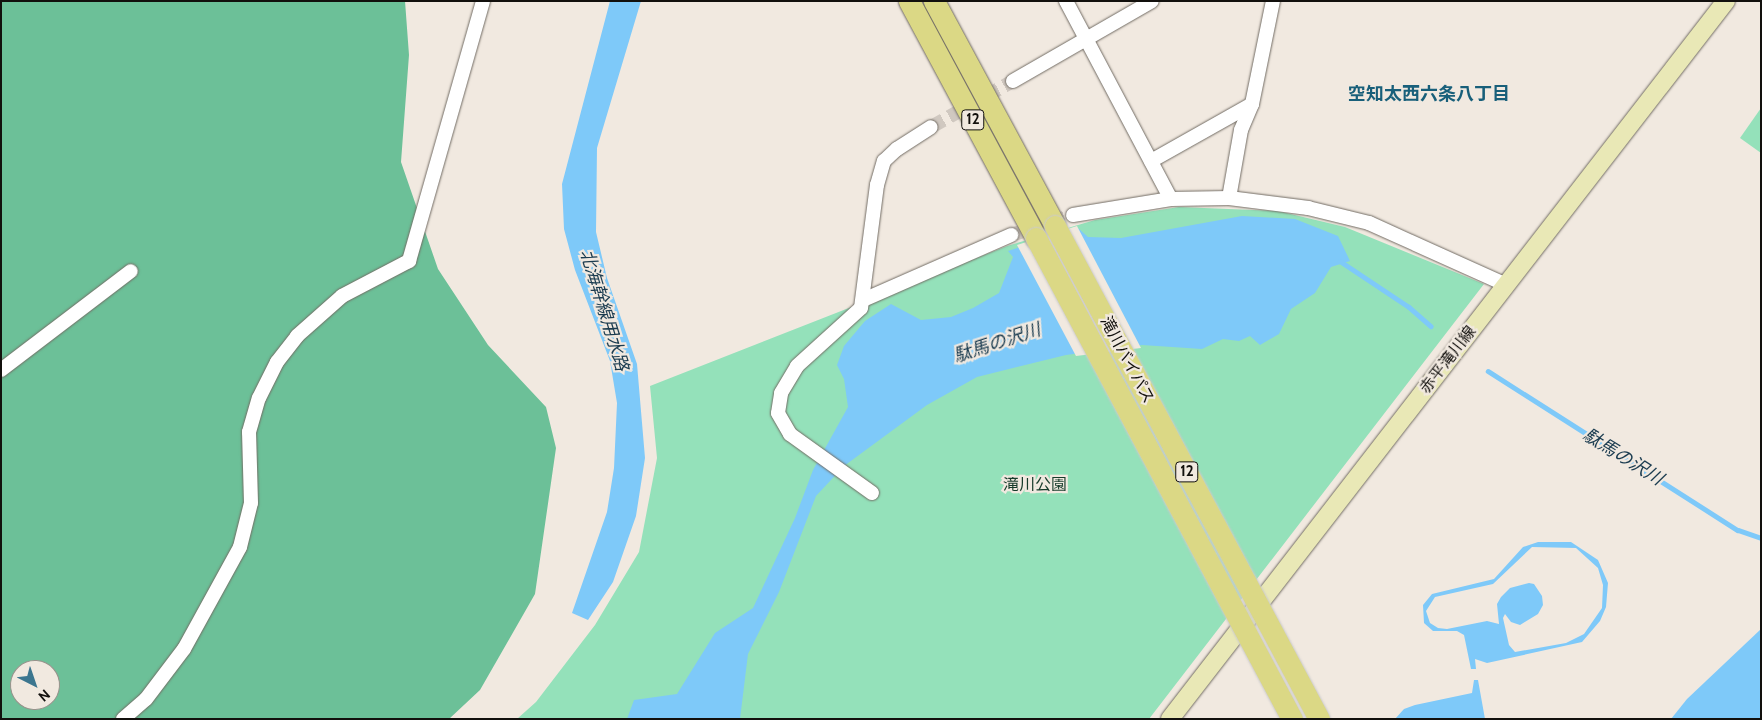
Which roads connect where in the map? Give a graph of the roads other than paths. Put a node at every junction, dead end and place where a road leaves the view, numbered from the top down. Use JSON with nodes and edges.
{"nodes":[{"id":1,"x":482,"y":1,"type":"edge"},
{"id":2,"x":909,"y":1,"type":"edge"},
{"id":3,"x":934,"y":1,"type":"edge"},
{"id":4,"x":1066,"y":1,"type":"edge"},
{"id":5,"x":1152,"y":1,"type":"edge"},
{"id":6,"x":1726,"y":1,"type":"edge"},
{"id":7,"x":1269,"y":2,"type":"edge"},
{"id":8,"x":1087,"y":41,"type":"junction"},
{"id":9,"x":1013,"y":81,"type":"tunnel mouth"},
{"id":10,"x":1252,"y":104,"type":"junction"},
{"id":11,"x":931,"y":127,"type":"tunnel mouth"},
{"id":12,"x":1151,"y":161,"type":"junction"},
{"id":13,"x":1171,"y":198,"type":"junction"},
{"id":14,"x":1229,"y":198,"type":"junction"},
{"id":15,"x":1064,"y":220,"type":"junction"},
{"id":16,"x":1011,"y":234,"type":"tunnel mouth"},
{"id":17,"x":131,"y":271,"type":"dead end"},
{"id":18,"x":1506,"y":284,"type":"junction"},
{"id":19,"x":863,"y":300,"type":"junction"},
{"id":20,"x":1,"y":370,"type":"edge"},
{"id":21,"x":872,"y":493,"type":"dead end"},
{"id":22,"x":123,"y":719,"type":"edge"},
{"id":23,"x":1170,"y":719,"type":"edge"},
{"id":24,"x":1292,"y":719,"type":"edge"},
{"id":25,"x":1319,"y":719,"type":"edge"}],
"edges":[{"from":1,"to":22,"type":"street"},
{"from":2,"to":24,"type":"highway","name":"滝川バイパス","number":"12","bridge":true},
{"from":3,"to":15,"type":"highway","name":"滝川バイパス","number":"12"},
{"from":4,"to":8,"type":"street"},
{"from":5,"to":8,"type":"street"},
{"from":6,"to":18,"type":"main road","name":"赤平滝川線"},
{"from":7,"to":10,"type":"street"},
{"from":8,"to":9,"type":"street"},
{"from":8,"to":12,"type":"street"},
{"from":10,"to":12,"type":"street"},
{"from":10,"to":14,"type":"street"},
{"from":11,"to":19,"type":"street"},
{"from":12,"to":13,"type":"street"},
{"from":13,"to":14,"type":"street"},
{"from":13,"to":15,"type":"street"},
{"from":14,"to":18,"type":"street"},
{"from":15,"to":25,"type":"highway","name":"滝川バイパス","number":"12","bridge":true},
{"from":16,"to":19,"type":"street"},
{"from":17,"to":20,"type":"street"},
{"from":18,"to":23,"type":"main road","name":"赤平滝川線"},
{"from":19,"to":21,"type":"street"}]}
